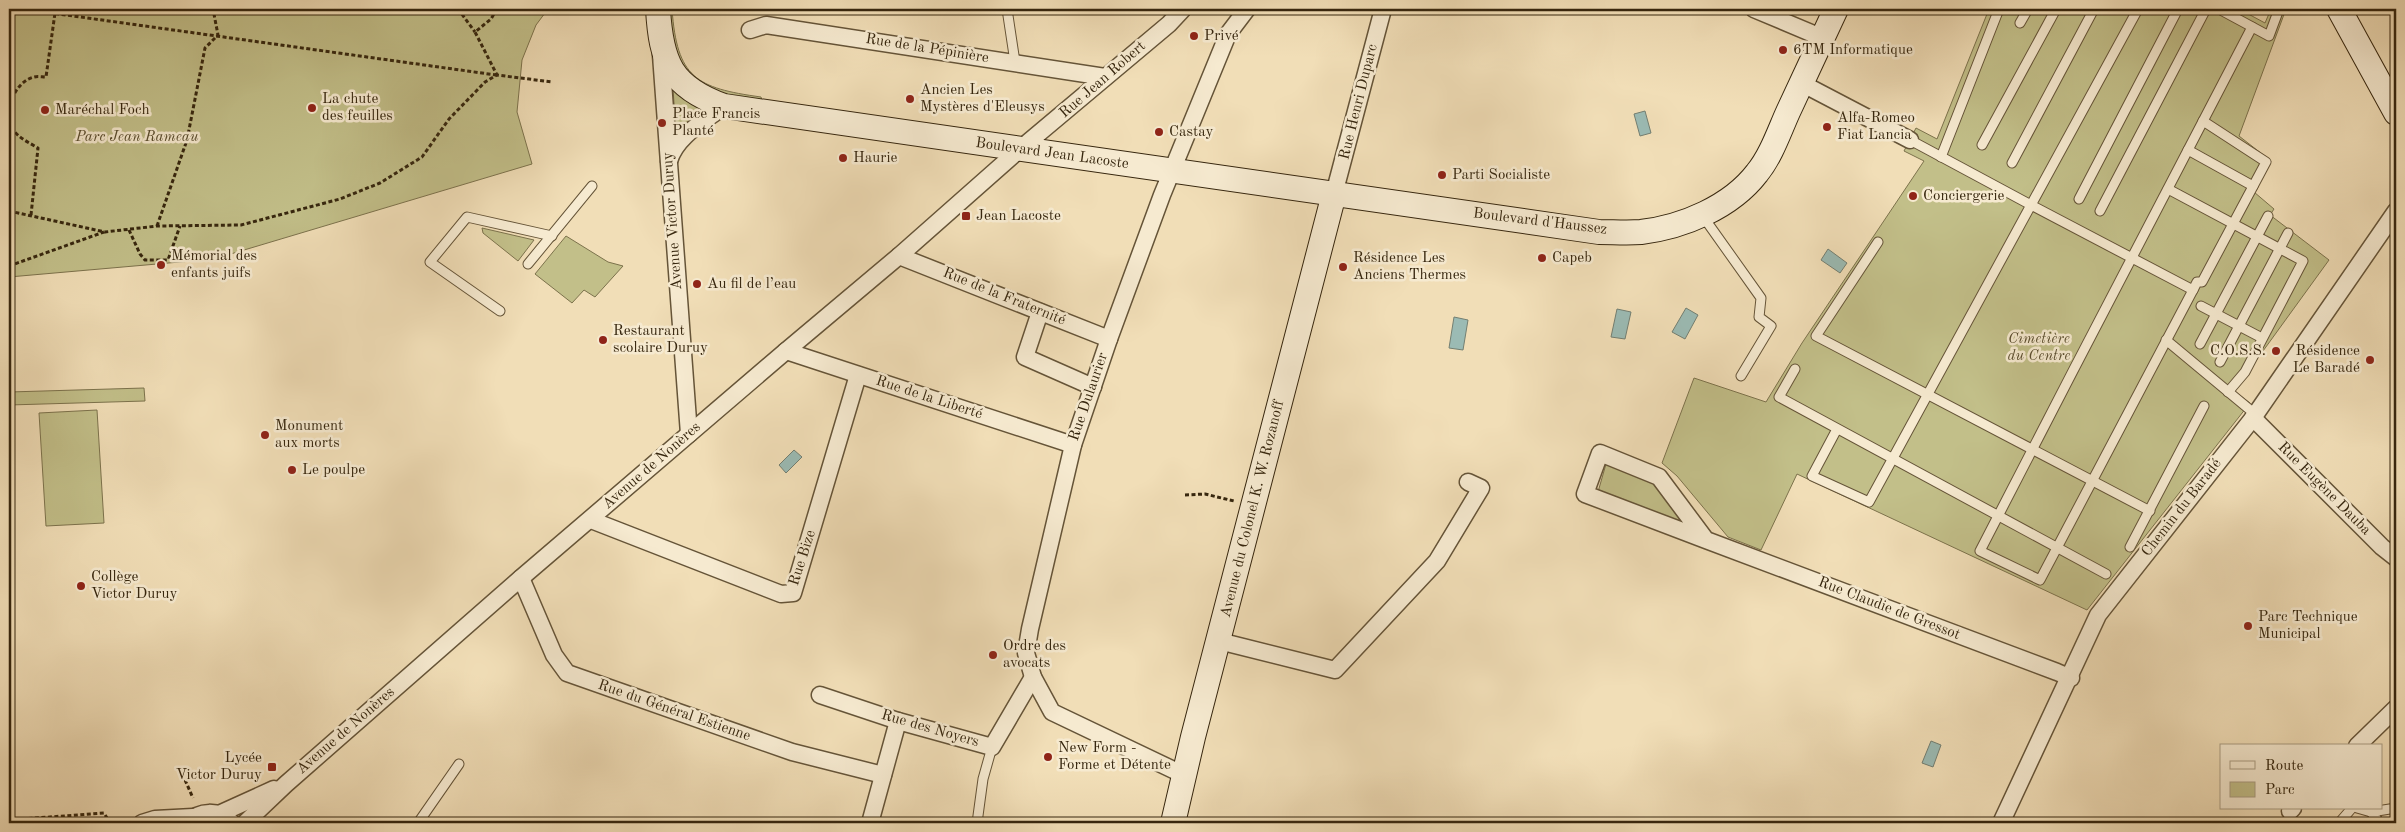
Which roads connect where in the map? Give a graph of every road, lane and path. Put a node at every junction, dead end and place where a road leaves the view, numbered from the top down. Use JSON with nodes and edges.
{"nodes":[{"id":1,"x":23,"y":9,"type":"edge"},
{"id":2,"x":213,"y":9,"type":"edge"},
{"id":3,"x":458,"y":9,"type":"edge"},
{"id":4,"x":497,"y":9,"type":"edge"},
{"id":5,"x":658,"y":9,"type":"edge"},
{"id":6,"x":1007,"y":9,"type":"edge"},
{"id":7,"x":1183,"y":9,"type":"edge"},
{"id":8,"x":1247,"y":9,"type":"edge"},
{"id":9,"x":1383,"y":9,"type":"edge"},
{"id":10,"x":1754,"y":9,"type":"edge"},
{"id":11,"x":1836,"y":9,"type":"edge"},
{"id":12,"x":1999,"y":9,"type":"edge"},
{"id":13,"x":2028,"y":9,"type":"edge"},
{"id":14,"x":2056,"y":9,"type":"edge"},
{"id":15,"x":2094,"y":9,"type":"edge"},
{"id":16,"x":2138,"y":9,"type":"edge"},
{"id":17,"x":2175,"y":9,"type":"edge"},
{"id":18,"x":2206,"y":9,"type":"edge"},
{"id":19,"x":2219,"y":9,"type":"edge"},
{"id":20,"x":2279,"y":9,"type":"edge"},
{"id":21,"x":2339,"y":9,"type":"edge"},
{"id":22,"x":55,"y":13,"type":"junction"},
{"id":23,"x":2020,"y":23,"type":"dead end"},
{"id":24,"x":2252,"y":27,"type":"junction"},
{"id":25,"x":750,"y":30,"type":"dead end"},
{"id":26,"x":475,"y":32,"type":"junction"},
{"id":27,"x":218,"y":35,"type":"junction"},
{"id":28,"x":1822,"y":38,"type":"junction"},
{"id":29,"x":660,"y":39,"type":"junction"},
{"id":30,"x":1015,"y":62,"type":"junction"},
{"id":31,"x":497,"y":75,"type":"junction"},
{"id":32,"x":1105,"y":77,"type":"junction"},
{"id":33,"x":552,"y":82,"type":"dead end"},
{"id":34,"x":1803,"y":84,"type":"junction"},
{"id":35,"x":724,"y":106,"type":"junction"},
{"id":36,"x":2396,"y":113,"type":"edge"},
{"id":37,"x":2203,"y":121,"type":"junction"},
{"id":38,"x":1910,"y":140,"type":"joint"},
{"id":39,"x":1982,"y":145,"type":"dead end"},
{"id":40,"x":1020,"y":149,"type":"junction"},
{"id":41,"x":2188,"y":150,"type":"junction"},
{"id":42,"x":1941,"y":157,"type":"junction"},
{"id":43,"x":669,"y":162,"type":"junction"},
{"id":44,"x":2012,"y":163,"type":"dead end"},
{"id":45,"x":1172,"y":172,"type":"junction"},
{"id":46,"x":592,"y":186,"type":"dead end"},
{"id":47,"x":2253,"y":186,"type":"junction"},
{"id":48,"x":2168,"y":188,"type":"junction"},
{"id":49,"x":1334,"y":194,"type":"junction"},
{"id":50,"x":2079,"y":199,"type":"dead end"},
{"id":51,"x":2031,"y":205,"type":"junction"},
{"id":52,"x":9,"y":211,"type":"edge"},
{"id":53,"x":2100,"y":211,"type":"dead end"},
{"id":54,"x":2396,"y":211,"type":"edge"},
{"id":55,"x":31,"y":214,"type":"junction"},
{"id":56,"x":1702,"y":214,"type":"junction"},
{"id":57,"x":2268,"y":216,"type":"dead end"},
{"id":58,"x":2233,"y":224,"type":"junction"},
{"id":59,"x":157,"y":226,"type":"junction"},
{"id":60,"x":180,"y":226,"type":"junction"},
{"id":61,"x":129,"y":230,"type":"junction"},
{"id":62,"x":105,"y":232,"type":"junction"},
{"id":63,"x":2288,"y":233,"type":"dead end"},
{"id":64,"x":552,"y":236,"type":"junction"},
{"id":65,"x":2256,"y":236,"type":"junction"},
{"id":66,"x":1878,"y":242,"type":"dead end"},
{"id":67,"x":2279,"y":248,"type":"junction"},
{"id":68,"x":899,"y":256,"type":"junction"},
{"id":69,"x":2132,"y":258,"type":"junction"},
{"id":70,"x":528,"y":264,"type":"dead end"},
{"id":71,"x":9,"y":266,"type":"edge"},
{"id":72,"x":2193,"y":290,"type":"junction"},
{"id":73,"x":2201,"y":306,"type":"dead end"},
{"id":74,"x":500,"y":311,"type":"dead end"},
{"id":75,"x":1040,"y":312,"type":"junction"},
{"id":76,"x":2216,"y":313,"type":"junction"},
{"id":77,"x":2239,"y":326,"type":"junction"},
{"id":78,"x":1109,"y":338,"type":"junction"},
{"id":79,"x":2262,"y":338,"type":"junction"},
{"id":80,"x":2166,"y":340,"type":"junction"},
{"id":81,"x":2200,"y":344,"type":"dead end"},
{"id":82,"x":786,"y":351,"type":"junction"},
{"id":83,"x":2220,"y":362,"type":"dead end"},
{"id":84,"x":1795,"y":368,"type":"dead end"},
{"id":85,"x":858,"y":375,"type":"junction"},
{"id":86,"x":1741,"y":376,"type":"dead end"},
{"id":87,"x":1094,"y":387,"type":"junction"},
{"id":88,"x":2228,"y":392,"type":"junction"},
{"id":89,"x":1927,"y":395,"type":"junction"},
{"id":90,"x":2204,"y":406,"type":"dead end"},
{"id":91,"x":2254,"y":416,"type":"junction"},
{"id":92,"x":1837,"y":429,"type":"junction"},
{"id":93,"x":689,"y":434,"type":"junction"},
{"id":94,"x":1073,"y":445,"type":"junction"},
{"id":95,"x":2032,"y":450,"type":"junction"},
{"id":96,"x":1893,"y":458,"type":"junction"},
{"id":97,"x":2092,"y":481,"type":"junction"},
{"id":98,"x":1468,"y":482,"type":"dead end"},
{"id":99,"x":1185,"y":495,"type":"dead end"},
{"id":100,"x":1238,"y":502,"type":"dead end"},
{"id":101,"x":2150,"y":511,"type":"junction"},
{"id":102,"x":1998,"y":516,"type":"junction"},
{"id":103,"x":591,"y":520,"type":"junction"},
{"id":104,"x":1706,"y":540,"type":"junction"},
{"id":105,"x":2057,"y":547,"type":"junction"},
{"id":106,"x":2130,"y":547,"type":"dead end"},
{"id":107,"x":2396,"y":558,"type":"edge"},
{"id":108,"x":2106,"y":574,"type":"dead end"},
{"id":109,"x":521,"y":578,"type":"junction"},
{"id":110,"x":1219,"y":641,"type":"junction"},
{"id":111,"x":1032,"y":677,"type":"junction"},
{"id":112,"x":2071,"y":678,"type":"junction"},
{"id":113,"x":820,"y":695,"type":"dead end"},
{"id":114,"x":2396,"y":708,"type":"edge"},
{"id":115,"x":898,"y":721,"type":"junction"},
{"id":116,"x":2359,"y":744,"type":"edge"},
{"id":117,"x":992,"y":747,"type":"junction"},
{"id":118,"x":459,"y":764,"type":"dead end"},
{"id":119,"x":883,"y":775,"type":"junction"},
{"id":120,"x":1184,"y":775,"type":"junction"},
{"id":121,"x":185,"y":780,"type":"dead end"},
{"id":122,"x":286,"y":784,"type":"junction"},
{"id":123,"x":193,"y":798,"type":"dead end"},
{"id":124,"x":2396,"y":808,"type":"edge"},
{"id":125,"x":2350,"y":810,"type":"edge"},
{"id":126,"x":2364,"y":810,"type":"edge"},
{"id":127,"x":2371,"y":812,"type":"junction"},
{"id":128,"x":225,"y":819,"type":"edge"},
{"id":129,"x":9,"y":820,"type":"edge"},
{"id":130,"x":190,"y":820,"type":"edge"},
{"id":131,"x":110,"y":823,"type":"edge"},
{"id":132,"x":142,"y":823,"type":"edge"},
{"id":133,"x":245,"y":823,"type":"edge"},
{"id":134,"x":418,"y":823,"type":"edge"},
{"id":135,"x":870,"y":823,"type":"edge"},
{"id":136,"x":977,"y":823,"type":"edge"},
{"id":137,"x":1173,"y":823,"type":"edge"},
{"id":138,"x":2001,"y":823,"type":"edge"},
{"id":139,"x":2339,"y":823,"type":"edge"},
{"id":140,"x":2380,"y":823,"type":"edge"}],
"edges":[{"from":1,"to":22,"type":"path"},
{"from":2,"to":27,"type":"path"},
{"from":3,"to":26,"type":"path"},
{"from":4,"to":26,"type":"path"},
{"from":5,"to":29,"type":"main road","name":"Avenue Victor Duruy"},
{"from":6,"to":30,"type":"lane"},
{"from":7,"to":32,"type":"street","name":"Rue Jean Robert"},
{"from":8,"to":45,"type":"street","name":"Rue Dulaurier"},
{"from":9,"to":49,"type":"street","name":"Rue Henri Duparc"},
{"from":10,"to":28,"type":"street"},
{"from":11,"to":28,"type":"main road","name":"Boulevard d'Haussez"},
{"from":12,"to":42,"type":"lane"},
{"from":13,"to":23,"type":"lane"},
{"from":14,"to":39,"type":"lane"},
{"from":15,"to":44,"type":"lane"},
{"from":16,"to":51,"type":"lane"},
{"from":17,"to":50,"type":"lane"},
{"from":18,"to":53,"type":"lane"},
{"from":19,"to":24,"type":"lane"},
{"from":20,"to":24,"type":"lane"},
{"from":21,"to":36,"type":"main road"},
{"from":22,"to":27,"type":"path"},
{"from":22,"to":55,"type":"path"},
{"from":24,"to":37,"type":"lane"},
{"from":25,"to":30,"type":"street","name":"Rue de la Pépinière"},
{"from":26,"to":31,"type":"path"},
{"from":27,"to":31,"type":"path"},
{"from":27,"to":59,"type":"path"},
{"from":28,"to":34,"type":"main road","name":"Boulevard d'Haussez"},
{"from":29,"to":35,"type":"main road"},
{"from":29,"to":43,"type":"street","name":"Avenue Victor Duruy"},
{"from":30,"to":32,"type":"street","name":"Rue de la Pépinière"},
{"from":31,"to":33,"type":"path"},
{"from":31,"to":60,"type":"path"},
{"from":32,"to":40,"type":"street","name":"Rue Jean Robert"},
{"from":34,"to":38,"type":"street"},
{"from":34,"to":56,"type":"main road","name":"Boulevard d'Haussez"},
{"from":35,"to":40,"type":"main road","name":"Boulevard Jean Lacoste"},
{"from":35,"to":43,"type":"street"},
{"from":37,"to":41,"type":"lane"},
{"from":37,"to":47,"type":"lane"},
{"from":38,"to":42,"type":"lane"},
{"from":40,"to":45,"type":"main road","name":"Boulevard Jean Lacoste"},
{"from":40,"to":68,"type":"street","name":"Avenue de Nonères"},
{"from":41,"to":47,"type":"lane"},
{"from":41,"to":48,"type":"lane"},
{"from":42,"to":51,"type":"lane"},
{"from":43,"to":93,"type":"street","name":"Avenue Victor Duruy"},
{"from":45,"to":49,"type":"main road","name":"Boulevard Jean Lacoste"},
{"from":45,"to":78,"type":"street","name":"Rue Dulaurier"},
{"from":46,"to":64,"type":"lane"},
{"from":47,"to":58,"type":"lane"},
{"from":48,"to":58,"type":"lane"},
{"from":48,"to":69,"type":"lane"},
{"from":49,"to":56,"type":"main road","name":"Boulevard d'Haussez"},
{"from":49,"to":110,"type":"main road","name":"Avenue du Colonel K. W. Rozanoff"},
{"from":51,"to":69,"type":"lane"},
{"from":51,"to":89,"type":"lane"},
{"from":52,"to":55,"type":"path"},
{"from":54,"to":91,"type":"street","name":"Chemin du Baradé"},
{"from":55,"to":62,"type":"path"},
{"from":56,"to":86,"type":"lane"},
{"from":57,"to":65,"type":"lane"},
{"from":58,"to":65,"type":"lane"},
{"from":58,"to":72,"type":"lane"},
{"from":59,"to":60,"type":"path"},
{"from":59,"to":61,"type":"path"},
{"from":60,"to":61,"type":"path"},
{"from":61,"to":62,"type":"path"},
{"from":62,"to":71,"type":"path"},
{"from":63,"to":67,"type":"lane"},
{"from":64,"to":70,"type":"lane"},
{"from":64,"to":74,"type":"lane"},
{"from":65,"to":67,"type":"lane"},
{"from":65,"to":76,"type":"lane"},
{"from":66,"to":89,"type":"lane"},
{"from":67,"to":77,"type":"lane"},
{"from":67,"to":79,"type":"lane"},
{"from":68,"to":75,"type":"street","name":"Rue de la Fraternité"},
{"from":68,"to":82,"type":"street","name":"Avenue de Nonères"},
{"from":69,"to":72,"type":"lane"},
{"from":69,"to":95,"type":"lane"},
{"from":72,"to":80,"type":"lane"},
{"from":73,"to":76,"type":"lane"},
{"from":75,"to":78,"type":"street","name":"Rue de la Fraternité"},
{"from":75,"to":87,"type":"street"},
{"from":76,"to":77,"type":"lane"},
{"from":76,"to":81,"type":"lane"},
{"from":77,"to":79,"type":"lane"},
{"from":77,"to":83,"type":"lane"},
{"from":78,"to":87,"type":"street","name":"Rue Dulaurier"},
{"from":79,"to":88,"type":"lane"},
{"from":80,"to":88,"type":"lane"},
{"from":80,"to":97,"type":"lane"},
{"from":82,"to":85,"type":"street","name":"Rue de la Liberté"},
{"from":82,"to":93,"type":"street","name":"Avenue de Nonères"},
{"from":84,"to":92,"type":"lane"},
{"from":85,"to":94,"type":"street","name":"Rue de la Liberté"},
{"from":85,"to":103,"type":"street","name":"Rue Bize"},
{"from":87,"to":94,"type":"street","name":"Rue Dulaurier"},
{"from":88,"to":91,"type":"lane"},
{"from":89,"to":95,"type":"lane"},
{"from":89,"to":96,"type":"lane"},
{"from":90,"to":101,"type":"lane"},
{"from":91,"to":107,"type":"street","name":"Rue Eugène Dauba"},
{"from":91,"to":112,"type":"street","name":"Chemin du Baradé"},
{"from":92,"to":96,"type":"lane"},
{"from":92,"to":96,"type":"lane"},
{"from":93,"to":103,"type":"street","name":"Avenue de Nonères"},
{"from":94,"to":111,"type":"street","name":"Rue Dulaurier"},
{"from":95,"to":97,"type":"lane"},
{"from":95,"to":102,"type":"lane"},
{"from":96,"to":102,"type":"lane"},
{"from":97,"to":101,"type":"lane"},
{"from":97,"to":105,"type":"lane"},
{"from":98,"to":110,"type":"street"},
{"from":99,"to":100,"type":"path"},
{"from":101,"to":106,"type":"lane"},
{"from":102,"to":105,"type":"lane"},
{"from":102,"to":105,"type":"lane"},
{"from":103,"to":109,"type":"street","name":"Avenue de Nonères"},
{"from":104,"to":104,"type":"street","name":"Rue Claudie de Gressot"},
{"from":104,"to":112,"type":"street","name":"Rue Claudie de Gressot"},
{"from":105,"to":108,"type":"lane"},
{"from":109,"to":119,"type":"street","name":"Rue du Général Estienne"},
{"from":109,"to":122,"type":"street","name":"Avenue de Nonères"},
{"from":110,"to":120,"type":"main road","name":"Avenue du Colonel K. W. Rozanoff"},
{"from":111,"to":117,"type":"street","name":"Rue des Noyers"},
{"from":111,"to":120,"type":"street","name":"Rue Dulaurier"},
{"from":112,"to":138,"type":"street","name":"Chemin du Baradé"},
{"from":113,"to":115,"type":"street","name":"Rue des Noyers"},
{"from":114,"to":116,"type":"street"},
{"from":115,"to":117,"type":"street","name":"Rue des Noyers"},
{"from":115,"to":119,"type":"street"},
{"from":117,"to":136,"type":"lane"},
{"from":118,"to":134,"type":"lane"},
{"from":119,"to":135,"type":"street"},
{"from":120,"to":137,"type":"main road","name":"Avenue du Colonel K. W. Rozanoff"},
{"from":121,"to":123,"type":"path"},
{"from":122,"to":128,"type":"street","name":"Avenue de Nonères"},
{"from":122,"to":133,"type":"street","name":"Avenue de Nonères"},
{"from":124,"to":127,"type":"lane"},
{"from":125,"to":139,"type":"lane"},
{"from":126,"to":127,"type":"lane"},
{"from":127,"to":140,"type":"lane"},
{"from":128,"to":130,"type":"street","name":"Avenue de Nonères"},
{"from":129,"to":131,"type":"path"},
{"from":130,"to":132,"type":"street","name":"Avenue de Nonères"}]}
